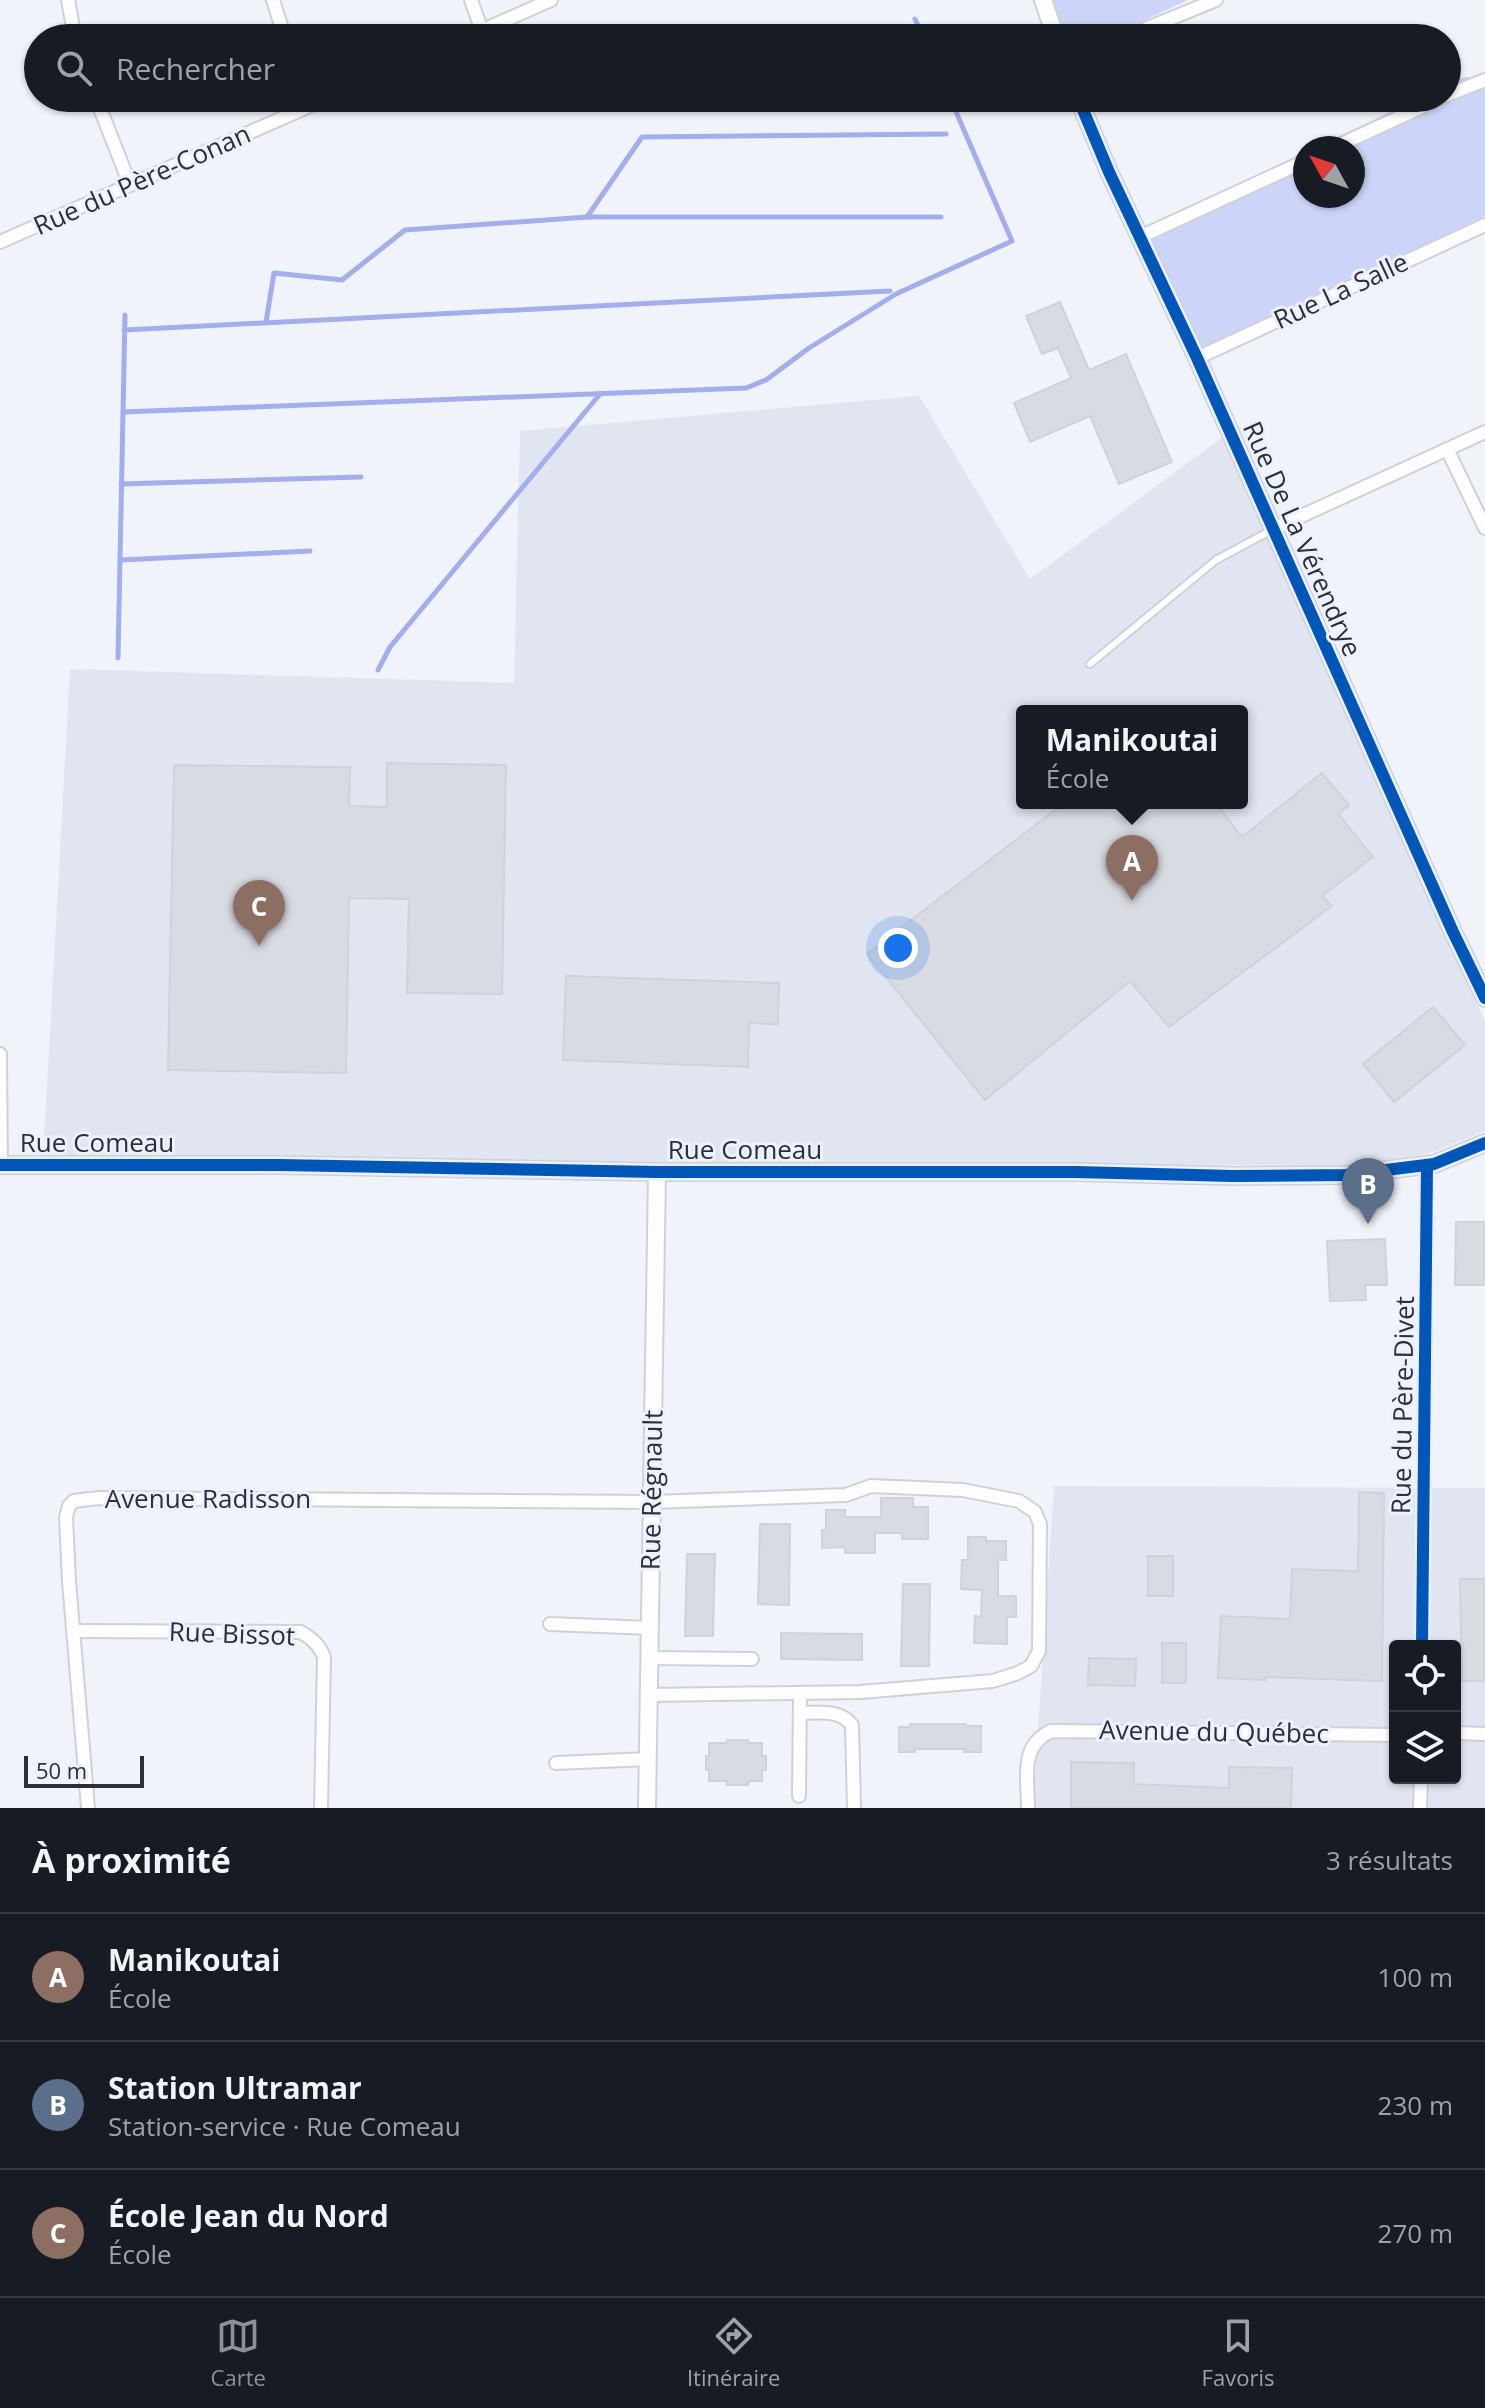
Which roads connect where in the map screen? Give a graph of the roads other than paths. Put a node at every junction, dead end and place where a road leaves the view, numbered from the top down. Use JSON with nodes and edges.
{"nodes":[{"id":1,"x":68,"y":0,"type":"edge"},
{"id":2,"x":273,"y":0,"type":"edge"},
{"id":3,"x":471,"y":0,"type":"edge"},
{"id":4,"x":551,"y":0,"type":"edge"},
{"id":5,"x":1043,"y":0,"type":"edge"},
{"id":6,"x":1216,"y":0,"type":"edge"},
{"id":7,"x":72,"y":24,"type":"edge"},
{"id":8,"x":281,"y":24,"type":"edge"},
{"id":9,"x":480,"y":24,"type":"edge"},
{"id":10,"x":498,"y":24,"type":"edge"},
{"id":11,"x":1051,"y":24,"type":"edge"},
{"id":12,"x":1157,"y":24,"type":"edge"},
{"id":13,"x":1485,"y":80,"type":"edge"},
{"id":14,"x":1461,"y":89,"type":"edge"},
{"id":15,"x":101,"y":112,"type":"edge"},
{"id":16,"x":287,"y":112,"type":"edge"},
{"id":17,"x":1084,"y":112,"type":"edge"},
{"id":18,"x":1411,"y":112,"type":"edge"},
{"id":19,"x":1359,"y":136,"type":"edge"},
{"id":20,"x":1293,"y":167,"type":"edge"},
{"id":21,"x":130,"y":185,"type":"junction"},
{"id":22,"x":1485,"y":225,"type":"edge"},
{"id":23,"x":1140,"y":237,"type":"junction"},
{"id":24,"x":0,"y":242,"type":"edge"},
{"id":25,"x":1197,"y":358,"type":"junction"},
{"id":26,"x":1485,"y":432,"type":"edge"},
{"id":27,"x":1447,"y":449,"type":"junction"},
{"id":28,"x":1485,"y":528,"type":"edge"},
{"id":29,"x":1273,"y":529,"type":"junction"},
{"id":30,"x":1090,"y":664,"type":"dead end"},
{"id":31,"x":1485,"y":998,"type":"edge"},
{"id":32,"x":0,"y":1054,"type":"edge"},
{"id":33,"x":1485,"y":1143,"type":"edge"},
{"id":34,"x":1,"y":1165,"type":"edge"},
{"id":35,"x":1427,"y":1165,"type":"junction"},
{"id":36,"x":657,"y":1172,"type":"junction"},
{"id":37,"x":652,"y":1502,"type":"junction"},
{"id":38,"x":550,"y":1624,"type":"dead end"},
{"id":39,"x":650,"y":1628,"type":"junction"},
{"id":40,"x":74,"y":1631,"type":"junction"},
{"id":41,"x":1422,"y":1640,"type":"edge"},
{"id":42,"x":650,"y":1658,"type":"junction"},
{"id":43,"x":752,"y":1659,"type":"dead end"},
{"id":44,"x":800,"y":1693,"type":"junction"},
{"id":45,"x":649,"y":1695,"type":"junction"},
{"id":46,"x":800,"y":1713,"type":"junction"},
{"id":47,"x":1461,"y":1733,"type":"edge"},
{"id":48,"x":1485,"y":1734,"type":"edge"},
{"id":49,"x":1389,"y":1735,"type":"edge"},
{"id":50,"x":648,"y":1759,"type":"junction"},
{"id":51,"x":556,"y":1763,"type":"dead end"},
{"id":52,"x":1421,"y":1784,"type":"edge"},
{"id":53,"x":799,"y":1796,"type":"dead end"},
{"id":54,"x":88,"y":1808,"type":"edge"},
{"id":55,"x":321,"y":1808,"type":"edge"},
{"id":56,"x":647,"y":1808,"type":"edge"},
{"id":57,"x":854,"y":1808,"type":"edge"},
{"id":58,"x":1028,"y":1808,"type":"edge"},
{"id":59,"x":1420,"y":1808,"type":"edge"}],
"edges":[{"from":1,"to":7,"type":"street"},
{"from":2,"to":8,"type":"street"},
{"from":3,"to":9,"type":"street"},
{"from":4,"to":10,"type":"street"},
{"from":5,"to":11,"type":"street"},
{"from":6,"to":12,"type":"street"},
{"from":13,"to":14,"type":"street"},
{"from":15,"to":21,"type":"street"},
{"from":16,"to":21,"type":"street","name":"Rue du Père-Conan"},
{"from":17,"to":23,"type":"street","name":"Rue De La Vérendrye"},
{"from":18,"to":19,"type":"street"},
{"from":20,"to":23,"type":"street"},
{"from":21,"to":24,"type":"street","name":"Rue du Père-Conan"},
{"from":22,"to":25,"type":"street","name":"Rue La Salle"},
{"from":23,"to":25,"type":"street","name":"Rue De La Vérendrye"},
{"from":25,"to":29,"type":"street","name":"Rue De La Vérendrye"},
{"from":26,"to":27,"type":"street"},
{"from":27,"to":28,"type":"street"},
{"from":27,"to":29,"type":"street"},
{"from":29,"to":30,"type":"lane"},
{"from":29,"to":31,"type":"street","name":"Rue De La Vérendrye"},
{"from":32,"to":34,"type":"street"},
{"from":33,"to":35,"type":"street","name":"Rue Comeau"},
{"from":34,"to":36,"type":"street","name":"Rue Comeau"},
{"from":35,"to":36,"type":"street","name":"Rue Comeau"},
{"from":35,"to":41,"type":"street","name":"Rue du Père-Divet"},
{"from":36,"to":37,"type":"street","name":"Rue Régnault"},
{"from":37,"to":39,"type":"street","name":"Rue Régnault"},
{"from":37,"to":40,"type":"street","name":"Avenue Radisson"},
{"from":37,"to":44,"type":"street"},
{"from":38,"to":39,"type":"street"},
{"from":39,"to":42,"type":"street","name":"Rue Régnault"},
{"from":40,"to":54,"type":"street","name":"Avenue Radisson"},
{"from":40,"to":55,"type":"street","name":"Rue Bissot"},
{"from":42,"to":43,"type":"street"},
{"from":42,"to":45,"type":"street","name":"Rue Régnault"},
{"from":44,"to":45,"type":"street"},
{"from":44,"to":46,"type":"street"},
{"from":45,"to":50,"type":"street","name":"Rue Régnault"},
{"from":46,"to":53,"type":"street"},
{"from":46,"to":57,"type":"street"},
{"from":47,"to":48,"type":"street"},
{"from":49,"to":58,"type":"street","name":"Avenue du Québec"},
{"from":50,"to":51,"type":"street"},
{"from":50,"to":56,"type":"street","name":"Rue Régnault"},
{"from":52,"to":59,"type":"street"}]}
